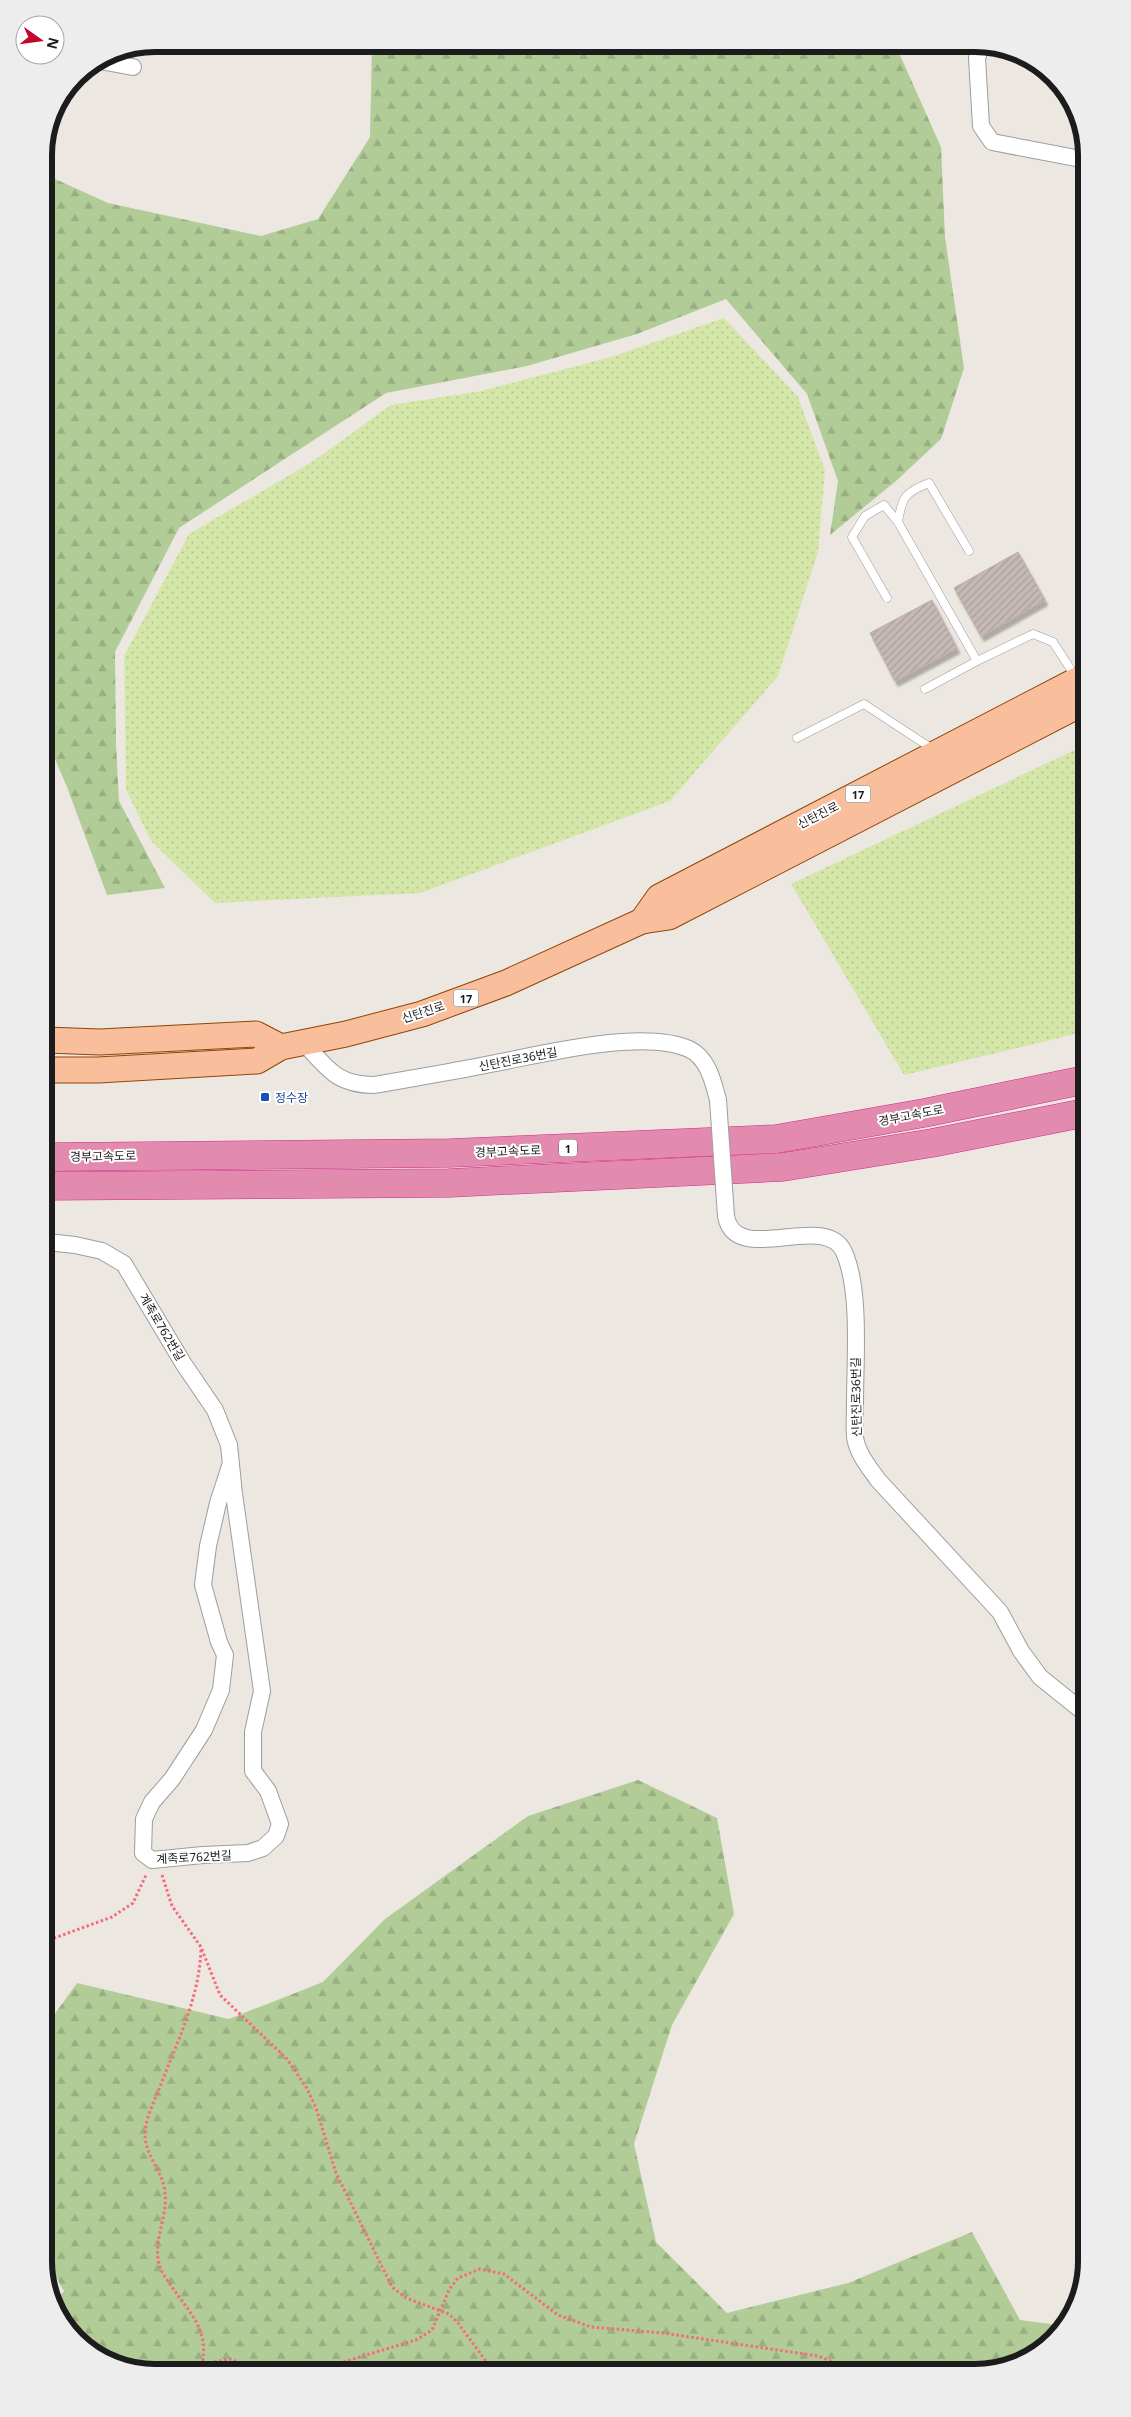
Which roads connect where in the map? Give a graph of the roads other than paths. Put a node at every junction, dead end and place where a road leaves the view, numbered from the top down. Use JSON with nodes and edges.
{"nodes":[{"id":1,"x":979,"y":53,"type":"edge"},
{"id":2,"x":111,"y":62,"type":"edge"},
{"id":3,"x":133,"y":67,"type":"dead end"},
{"id":4,"x":1078,"y":158,"type":"edge"},
{"id":5,"x":898,"y":522,"type":"junction"},
{"id":6,"x":969,"y":551,"type":"dead end"},
{"id":7,"x":887,"y":598,"type":"dead end"},
{"id":8,"x":977,"y":661,"type":"junction"},
{"id":9,"x":1078,"y":683,"type":"edge"},
{"id":10,"x":925,"y":689,"type":"dead end"},
{"id":11,"x":1078,"y":689,"type":"edge"},
{"id":12,"x":1078,"y":690,"type":"edge"},
{"id":13,"x":797,"y":738,"type":"dead end"},
{"id":14,"x":937,"y":753,"type":"junction"},
{"id":15,"x":642,"y":921,"type":"junction"},
{"id":16,"x":53,"y":1040,"type":"edge"},
{"id":17,"x":293,"y":1045,"type":"junction"},
{"id":18,"x":53,"y":1070,"type":"edge"},
{"id":19,"x":1078,"y":1081,"type":"edge"},
{"id":20,"x":1078,"y":1114,"type":"edge"},
{"id":21,"x":53,"y":1157,"type":"edge"},
{"id":22,"x":53,"y":1186,"type":"edge"},
{"id":23,"x":53,"y":1243,"type":"edge"},
{"id":24,"x":231,"y":1463,"type":"junction"},
{"id":25,"x":1078,"y":1708,"type":"edge"}],
"edges":[{"from":1,"to":4,"type":"street"},
{"from":2,"to":3,"type":"street"},
{"from":5,"to":6,"type":"lane"},
{"from":5,"to":7,"type":"lane"},
{"from":5,"to":8,"type":"lane"},
{"from":8,"to":9,"type":"lane"},
{"from":8,"to":10,"type":"lane"},
{"from":11,"to":14,"type":"main road","name":"신탄진로","number":"17"},
{"from":12,"to":15,"type":"main road","name":"신탄진로","number":"17"},
{"from":13,"to":14,"type":"lane"},
{"from":14,"to":15,"type":"main road","name":"신탄진로","number":"17"},
{"from":15,"to":17,"type":"main road","name":"신탄진로","number":"17"},
{"from":16,"to":17,"type":"main road"},
{"from":17,"to":18,"type":"main road","name":"신탄진로","number":"17"},
{"from":17,"to":25,"type":"street","name":"신탄진로36번길","bridge":true},
{"from":19,"to":21,"type":"highway","name":"경부고속도로","number":"1"},
{"from":20,"to":22,"type":"highway"},
{"from":23,"to":24,"type":"street","name":"계족로762번길"},
{"from":24,"to":24,"type":"street","name":"계족로762번길"}]}
